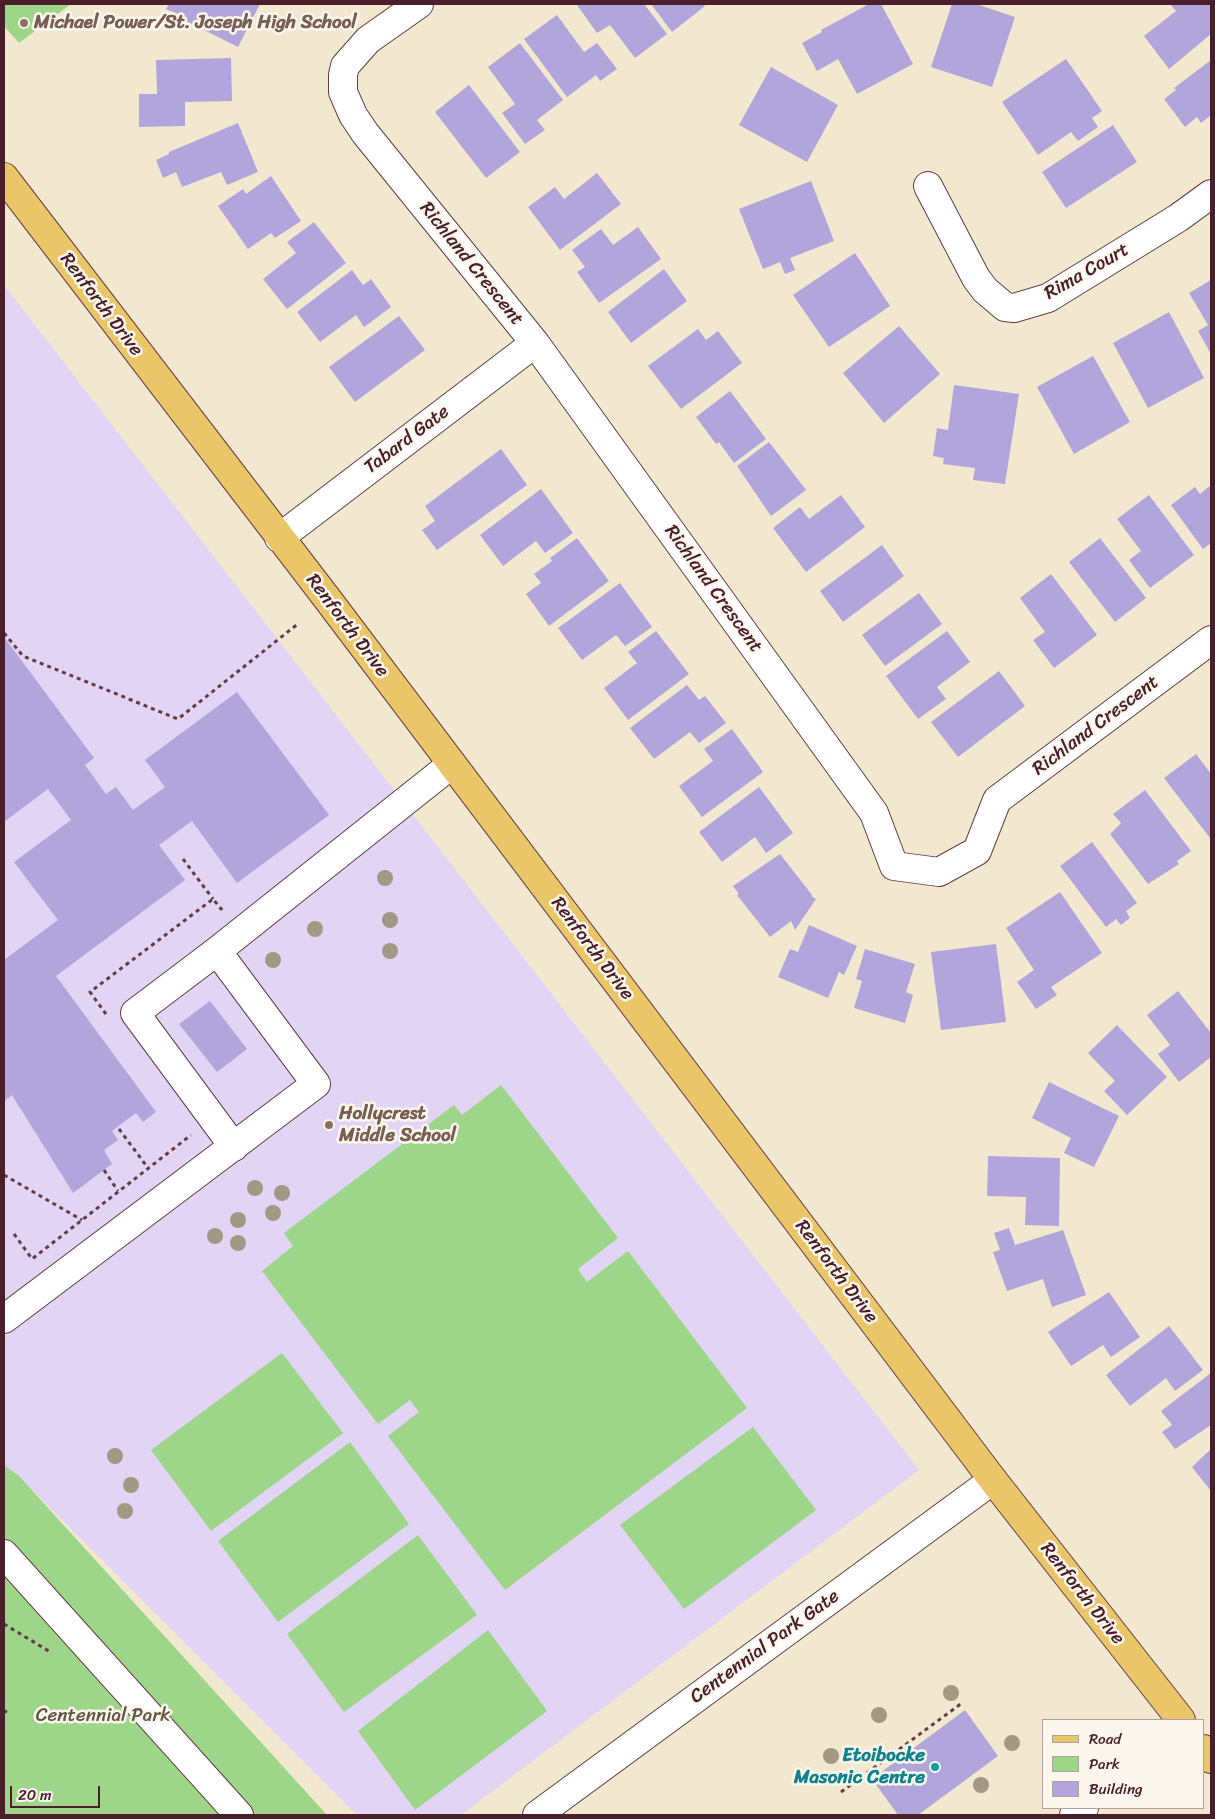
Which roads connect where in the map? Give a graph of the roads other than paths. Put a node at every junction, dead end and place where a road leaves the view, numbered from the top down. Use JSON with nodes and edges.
{"nodes":[{"id":1,"x":419,"y":4,"type":"edge"},
{"id":2,"x":4,"y":177,"type":"edge"},
{"id":3,"x":928,"y":186,"type":"dead end"},
{"id":4,"x":1211,"y":194,"type":"edge"},
{"id":5,"x":535,"y":343,"type":"junction"},
{"id":6,"x":280,"y":538,"type":"junction"},
{"id":7,"x":1211,"y":640,"type":"edge"},
{"id":8,"x":452,"y":764,"type":"junction"},
{"id":9,"x":217,"y":951,"type":"junction"},
{"id":10,"x":234,"y":1147,"type":"junction"},
{"id":11,"x":4,"y":1319,"type":"edge"},
{"id":12,"x":993,"y":1480,"type":"junction"},
{"id":13,"x":4,"y":1554,"type":"edge"},
{"id":14,"x":1180,"y":1719,"type":"edge"},
{"id":15,"x":239,"y":1815,"type":"edge"},
{"id":16,"x":537,"y":1815,"type":"edge"}],
"edges":[{"from":1,"to":5,"type":"street","name":"Richland Crescent"},
{"from":2,"to":6,"type":"main road","name":"Renforth Drive"},
{"from":3,"to":4,"type":"street","name":"Rima Court"},
{"from":5,"to":6,"type":"street","name":"Tabard Gate"},
{"from":5,"to":7,"type":"street","name":"Richland Crescent"},
{"from":6,"to":8,"type":"main road","name":"Renforth Drive"},
{"from":8,"to":9,"type":"street"},
{"from":8,"to":12,"type":"main road","name":"Renforth Drive"},
{"from":9,"to":10,"type":"street"},
{"from":9,"to":10,"type":"street"},
{"from":10,"to":11,"type":"street"},
{"from":12,"to":14,"type":"main road","name":"Renforth Drive"},
{"from":12,"to":16,"type":"street","name":"Centennial Park Gate"},
{"from":13,"to":15,"type":"street"}]}
